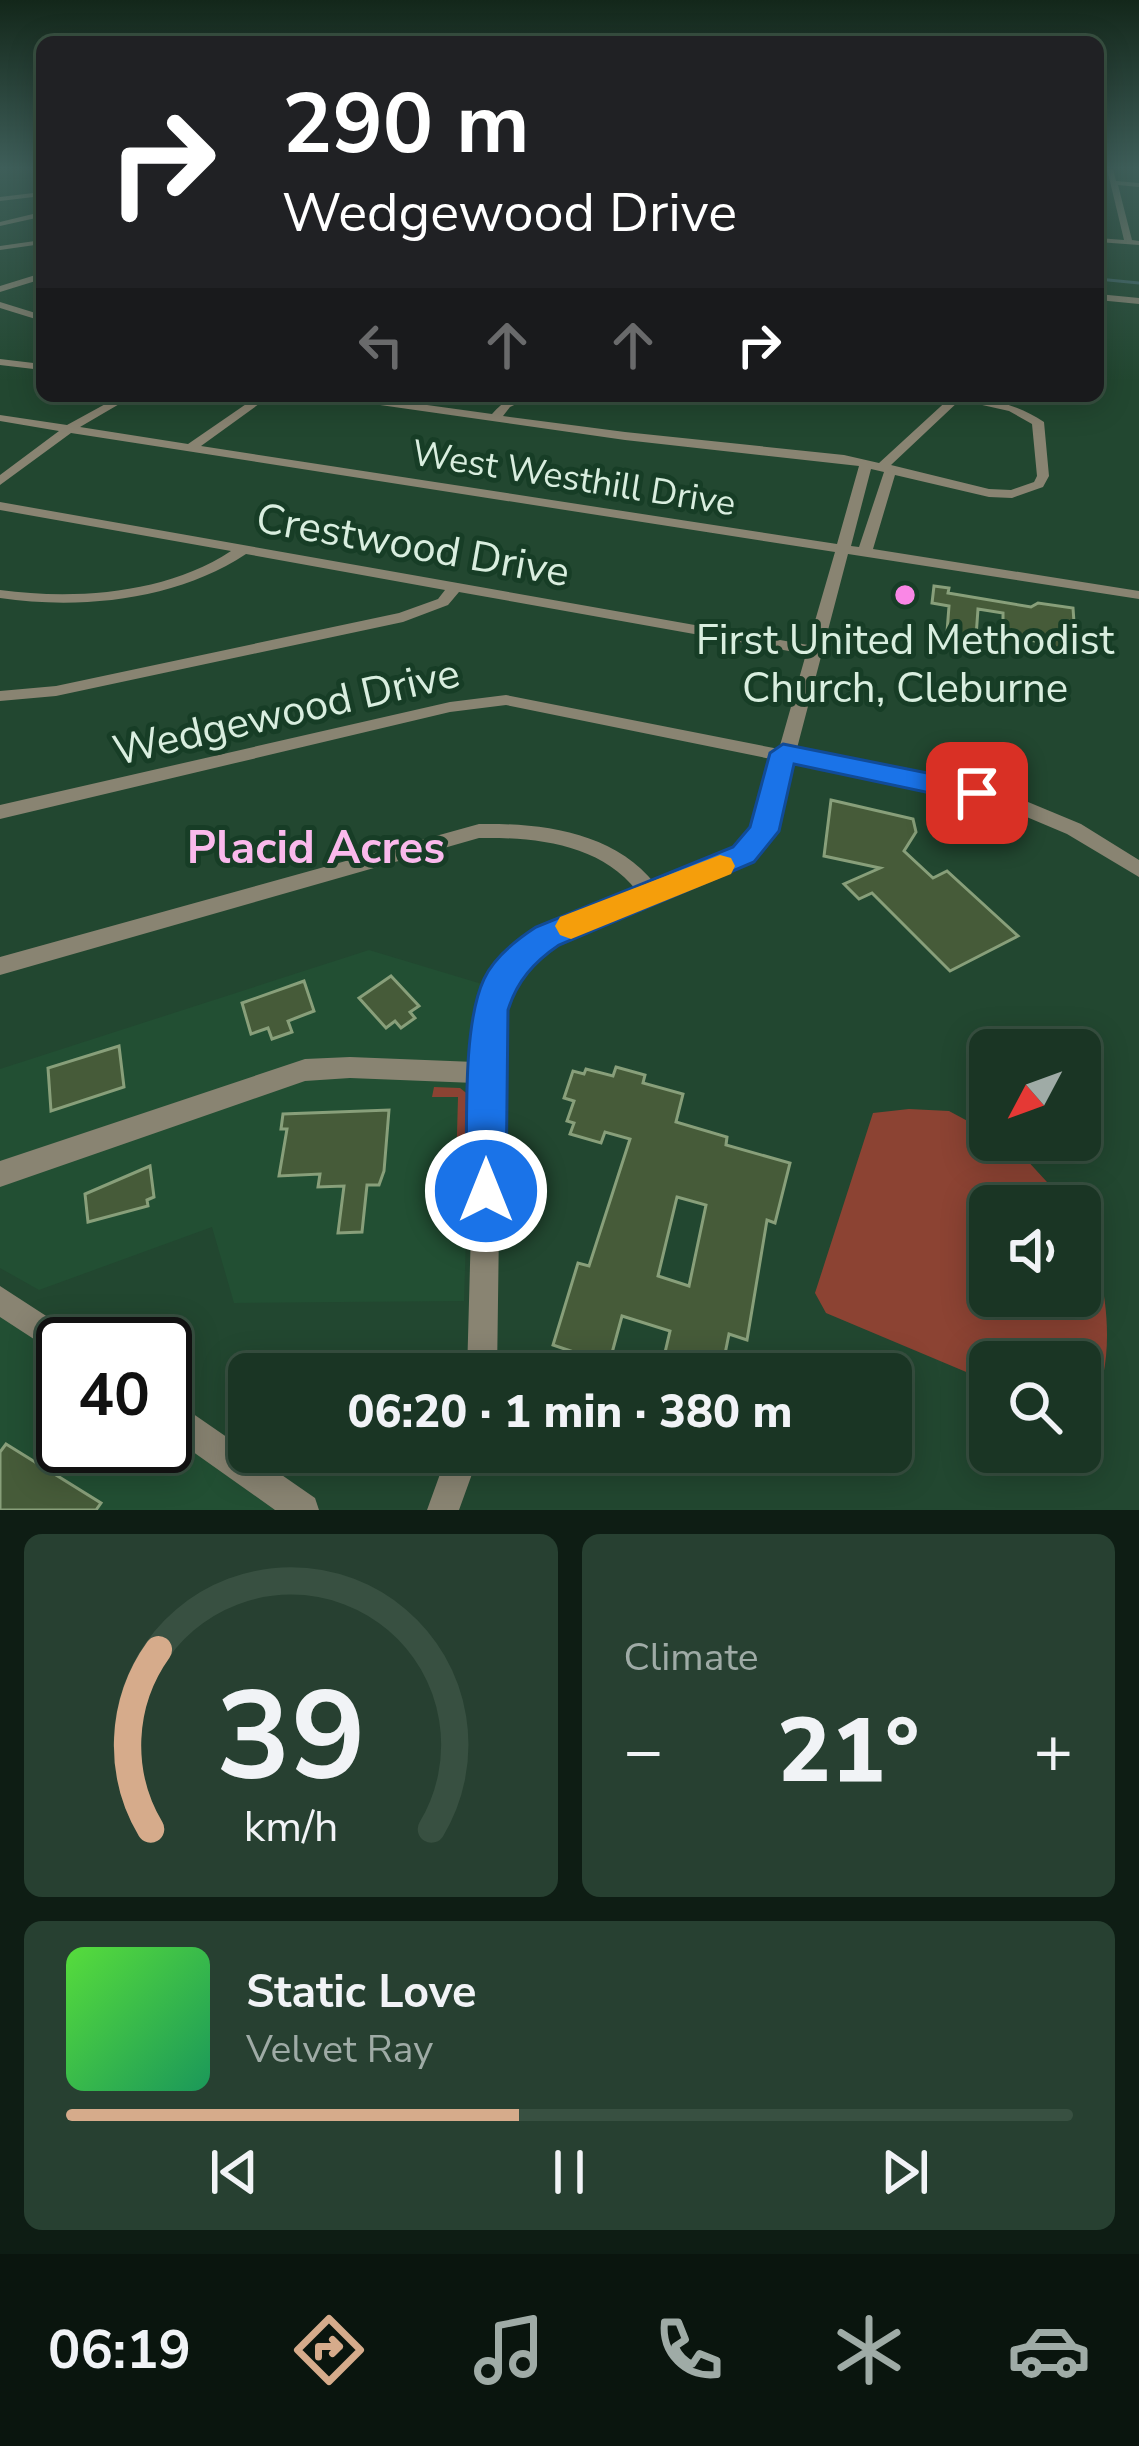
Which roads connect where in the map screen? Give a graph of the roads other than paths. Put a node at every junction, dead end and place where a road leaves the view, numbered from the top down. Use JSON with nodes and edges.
{"nodes":[{"id":1,"x":1104,"y":240,"type":"edge"},
{"id":2,"x":36,"y":243,"type":"edge"},
{"id":3,"x":1134,"y":243,"type":"edge"},
{"id":4,"x":0,"y":248,"type":"edge"},
{"id":5,"x":36,"y":276,"type":"edge"},
{"id":6,"x":0,"y":287,"type":"edge"},
{"id":7,"x":1104,"y":298,"type":"edge"},
{"id":8,"x":1139,"y":302,"type":"edge"},
{"id":9,"x":0,"y":305,"type":"edge"},
{"id":10,"x":36,"y":316,"type":"edge"},
{"id":11,"x":0,"y":362,"type":"edge"},
{"id":12,"x":36,"y":366,"type":"edge"},
{"id":13,"x":117,"y":402,"type":"edge"},
{"id":14,"x":256,"y":402,"type":"edge"},
{"id":15,"x":379,"y":402,"type":"edge"},
{"id":16,"x":513,"y":402,"type":"edge"},
{"id":17,"x":951,"y":402,"type":"edge"},
{"id":18,"x":983,"y":402,"type":"edge"},
{"id":19,"x":0,"y":418,"type":"edge"},
{"id":20,"x":494,"y":419,"type":"junction"},
{"id":21,"x":70,"y":428,"type":"junction"},
{"id":22,"x":191,"y":447,"type":"junction"},
{"id":23,"x":880,"y":467,"type":"junction"},
{"id":24,"x":0,"y":481,"type":"edge"},
{"id":25,"x":0,"y":506,"type":"edge"},
{"id":26,"x":243,"y":550,"type":"junction"},
{"id":27,"x":854,"y":550,"type":"junction"},
{"id":28,"x":454,"y":589,"type":"junction"},
{"id":29,"x":0,"y":594,"type":"edge"},
{"id":30,"x":1139,"y":595,"type":"edge"},
{"id":31,"x":813,"y":651,"type":"junction"},
{"id":32,"x":0,"y":696,"type":"edge"},
{"id":33,"x":783,"y":753,"type":"junction"},
{"id":34,"x":0,"y":812,"type":"edge"},
{"id":35,"x":1139,"y":871,"type":"edge"},
{"id":36,"x":651,"y":894,"type":"junction"},
{"id":37,"x":0,"y":966,"type":"edge"},
{"id":38,"x":487,"y":1072,"type":"junction"},
{"id":39,"x":0,"y":1174,"type":"edge"},
{"id":40,"x":0,"y":1300,"type":"edge"},
{"id":41,"x":36,"y":1325,"type":"edge"},
{"id":42,"x":482,"y":1353,"type":"edge"},
{"id":43,"x":192,"y":1432,"type":"edge"},
{"id":44,"x":456,"y":1473,"type":"edge"},
{"id":45,"x":303,"y":1510,"type":"edge"},
{"id":46,"x":443,"y":1510,"type":"edge"}],
"edges":[{"from":1,"to":3,"type":"street"},
{"from":2,"to":4,"type":"street"},
{"from":5,"to":6,"type":"street"},
{"from":7,"to":8,"type":"street"},
{"from":9,"to":10,"type":"street"},
{"from":11,"to":12,"type":"street"},
{"from":13,"to":21,"type":"street"},
{"from":14,"to":22,"type":"street"},
{"from":15,"to":20,"type":"street"},
{"from":16,"to":20,"type":"street"},
{"from":17,"to":23,"type":"street"},
{"from":18,"to":23,"type":"street"},
{"from":19,"to":21,"type":"street","name":"West Westhill Drive"},
{"from":20,"to":23,"type":"street"},
{"from":21,"to":22,"type":"street","name":"West Westhill Drive"},
{"from":21,"to":24,"type":"street"},
{"from":22,"to":27,"type":"street","name":"West Westhill Drive"},
{"from":23,"to":27,"type":"street"},
{"from":23,"to":27,"type":"street"},
{"from":25,"to":26,"type":"street","name":"Crestwood Drive"},
{"from":26,"to":28,"type":"street","name":"Crestwood Drive"},
{"from":26,"to":29,"type":"street"},
{"from":27,"to":30,"type":"street","name":"West Westhill Drive"},
{"from":27,"to":31,"type":"street"},
{"from":28,"to":31,"type":"street","name":"Crestwood Drive"},
{"from":28,"to":32,"type":"street"},
{"from":31,"to":33,"type":"street"},
{"from":33,"to":34,"type":"street","name":"Wedgewood Drive"},
{"from":33,"to":35,"type":"street","name":"Wedgewood Drive"},
{"from":33,"to":36,"type":"street"},
{"from":36,"to":37,"type":"street"},
{"from":36,"to":38,"type":"street"},
{"from":38,"to":39,"type":"street"},
{"from":38,"to":42,"type":"street"},
{"from":40,"to":41,"type":"street"},
{"from":43,"to":45,"type":"street"},
{"from":44,"to":46,"type":"street"}]}
